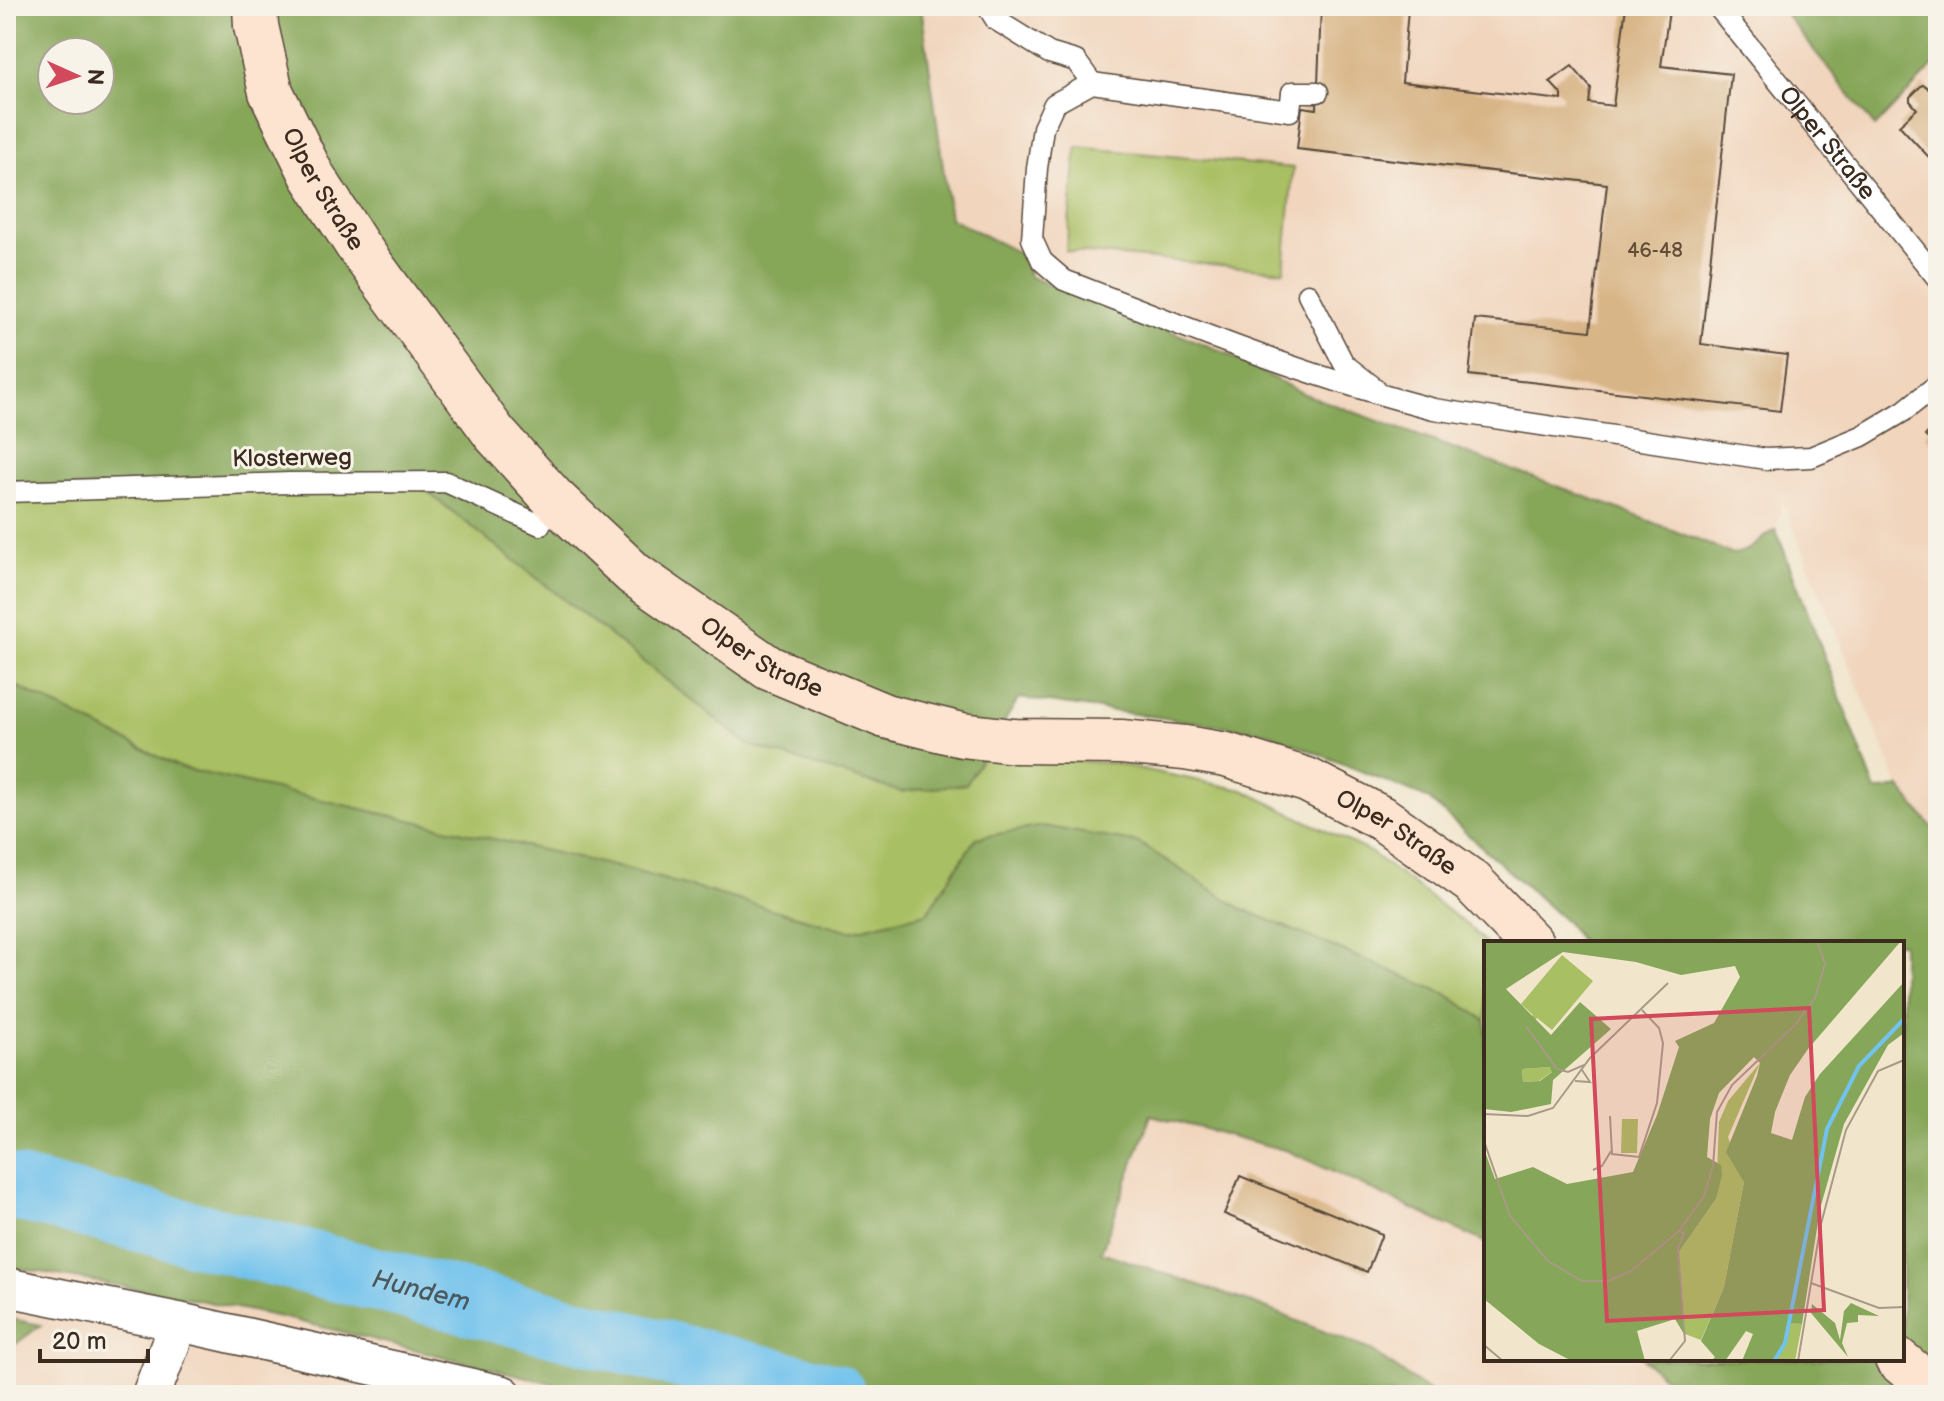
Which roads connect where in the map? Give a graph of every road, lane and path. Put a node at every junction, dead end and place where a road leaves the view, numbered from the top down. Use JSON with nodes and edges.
{"nodes":[{"id":1,"x":255,"y":6,"type":"edge"},
{"id":2,"x":987,"y":6,"type":"edge"},
{"id":3,"x":1717,"y":6,"type":"edge"},
{"id":4,"x":1092,"y":83,"type":"junction"},
{"id":5,"x":1318,"y":92,"type":"dead end"},
{"id":6,"x":1938,"y":279,"type":"edge"},
{"id":7,"x":1308,"y":294,"type":"dead end"},
{"id":8,"x":1938,"y":384,"type":"edge"},
{"id":9,"x":1385,"y":397,"type":"junction"},
{"id":10,"x":6,"y":492,"type":"edge"},
{"id":11,"x":553,"y":498,"type":"junction"},
{"id":12,"x":1529,"y":941,"type":"edge"},
{"id":13,"x":6,"y":1287,"type":"edge"},
{"id":14,"x":179,"y":1322,"type":"junction"},
{"id":15,"x":1899,"y":1361,"type":"edge"},
{"id":16,"x":1938,"y":1393,"type":"edge"},
{"id":17,"x":151,"y":1395,"type":"edge"},
{"id":18,"x":503,"y":1395,"type":"edge"}],
"edges":[{"from":1,"to":11,"type":"main road","name":"Olper Straße"},
{"from":2,"to":4,"type":"lane"},
{"from":3,"to":6,"type":"lane","name":"Olper Straße"},
{"from":4,"to":5,"type":"lane"},
{"from":4,"to":9,"type":"lane"},
{"from":7,"to":9,"type":"lane"},
{"from":8,"to":9,"type":"lane"},
{"from":10,"to":11,"type":"lane","name":"Klosterweg"},
{"from":11,"to":12,"type":"main road","name":"Olper Straße"},
{"from":13,"to":14,"type":"street"},
{"from":14,"to":17,"type":"street"},
{"from":14,"to":18,"type":"street"},
{"from":15,"to":16,"type":"main road"}]}
